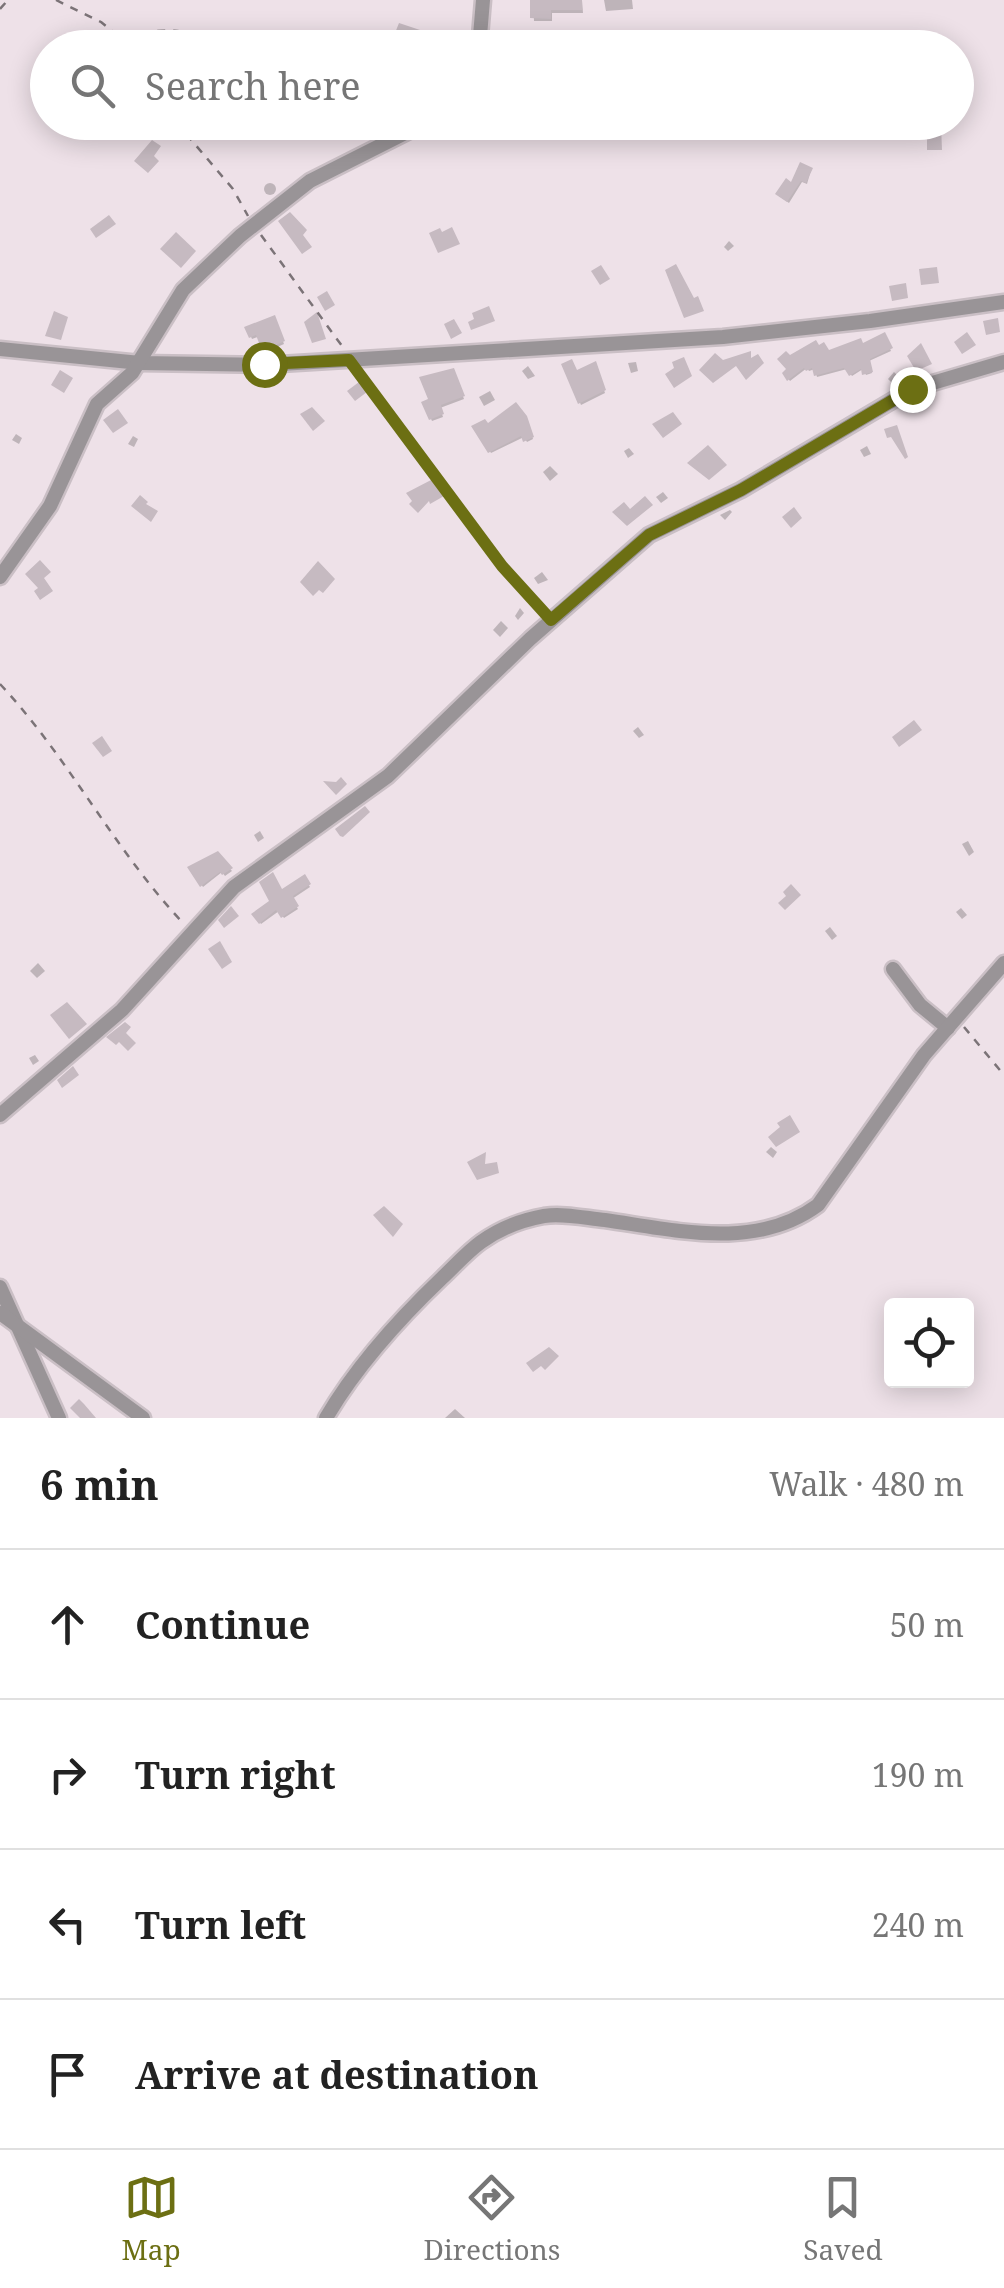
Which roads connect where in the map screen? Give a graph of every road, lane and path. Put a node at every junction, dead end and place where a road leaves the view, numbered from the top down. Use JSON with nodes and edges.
{"nodes":[{"id":1,"x":8,"y":0,"type":"edge"},
{"id":2,"x":56,"y":0,"type":"edge"},
{"id":3,"x":483,"y":0,"type":"edge"},
{"id":4,"x":0,"y":9,"type":"edge"},
{"id":5,"x":111,"y":30,"type":"edge"},
{"id":6,"x":480,"y":30,"type":"edge"},
{"id":7,"x":192,"y":140,"type":"edge"},
{"id":8,"x":391,"y":140,"type":"edge"},
{"id":9,"x":254,"y":225,"type":"junction"},
{"id":10,"x":1004,"y":302,"type":"edge"},
{"id":11,"x":0,"y":349,"type":"edge"},
{"id":12,"x":349,"y":360,"type":"junction"},
{"id":13,"x":1004,"y":362,"type":"edge"},
{"id":14,"x":140,"y":363,"type":"junction"},
{"id":15,"x":0,"y":577,"type":"edge"},
{"id":16,"x":551,"y":620,"type":"junction"},
{"id":17,"x":0,"y":684,"type":"edge"},
{"id":18,"x":191,"y":932,"type":"junction"},
{"id":19,"x":1004,"y":962,"type":"edge"},
{"id":20,"x":892,"y":969,"type":"dead end"},
{"id":21,"x":952,"y":1023,"type":"junction"},
{"id":22,"x":1004,"y":1076,"type":"edge"},
{"id":23,"x":0,"y":1115,"type":"edge"},
{"id":24,"x":0,"y":1287,"type":"edge"},
{"id":25,"x":0,"y":1313,"type":"edge"},
{"id":26,"x":18,"y":1325,"type":"junction"},
{"id":27,"x":60,"y":1418,"type":"edge"},
{"id":28,"x":143,"y":1418,"type":"edge"},
{"id":29,"x":326,"y":1418,"type":"edge"}],
"edges":[{"from":1,"to":4,"type":"path"},
{"from":2,"to":5,"type":"path"},
{"from":3,"to":6,"type":"street"},
{"from":7,"to":9,"type":"path"},
{"from":8,"to":9,"type":"street"},
{"from":9,"to":12,"type":"path"},
{"from":9,"to":14,"type":"street"},
{"from":10,"to":12,"type":"street"},
{"from":11,"to":14,"type":"street"},
{"from":12,"to":14,"type":"street"},
{"from":12,"to":16,"type":"path"},
{"from":13,"to":16,"type":"street"},
{"from":14,"to":15,"type":"street"},
{"from":16,"to":18,"type":"street"},
{"from":17,"to":18,"type":"path"},
{"from":18,"to":23,"type":"street"},
{"from":19,"to":21,"type":"street"},
{"from":20,"to":21,"type":"street"},
{"from":21,"to":22,"type":"path"},
{"from":21,"to":29,"type":"street"},
{"from":24,"to":26,"type":"street"},
{"from":25,"to":26,"type":"street"},
{"from":26,"to":27,"type":"street"},
{"from":26,"to":28,"type":"street"}]}
